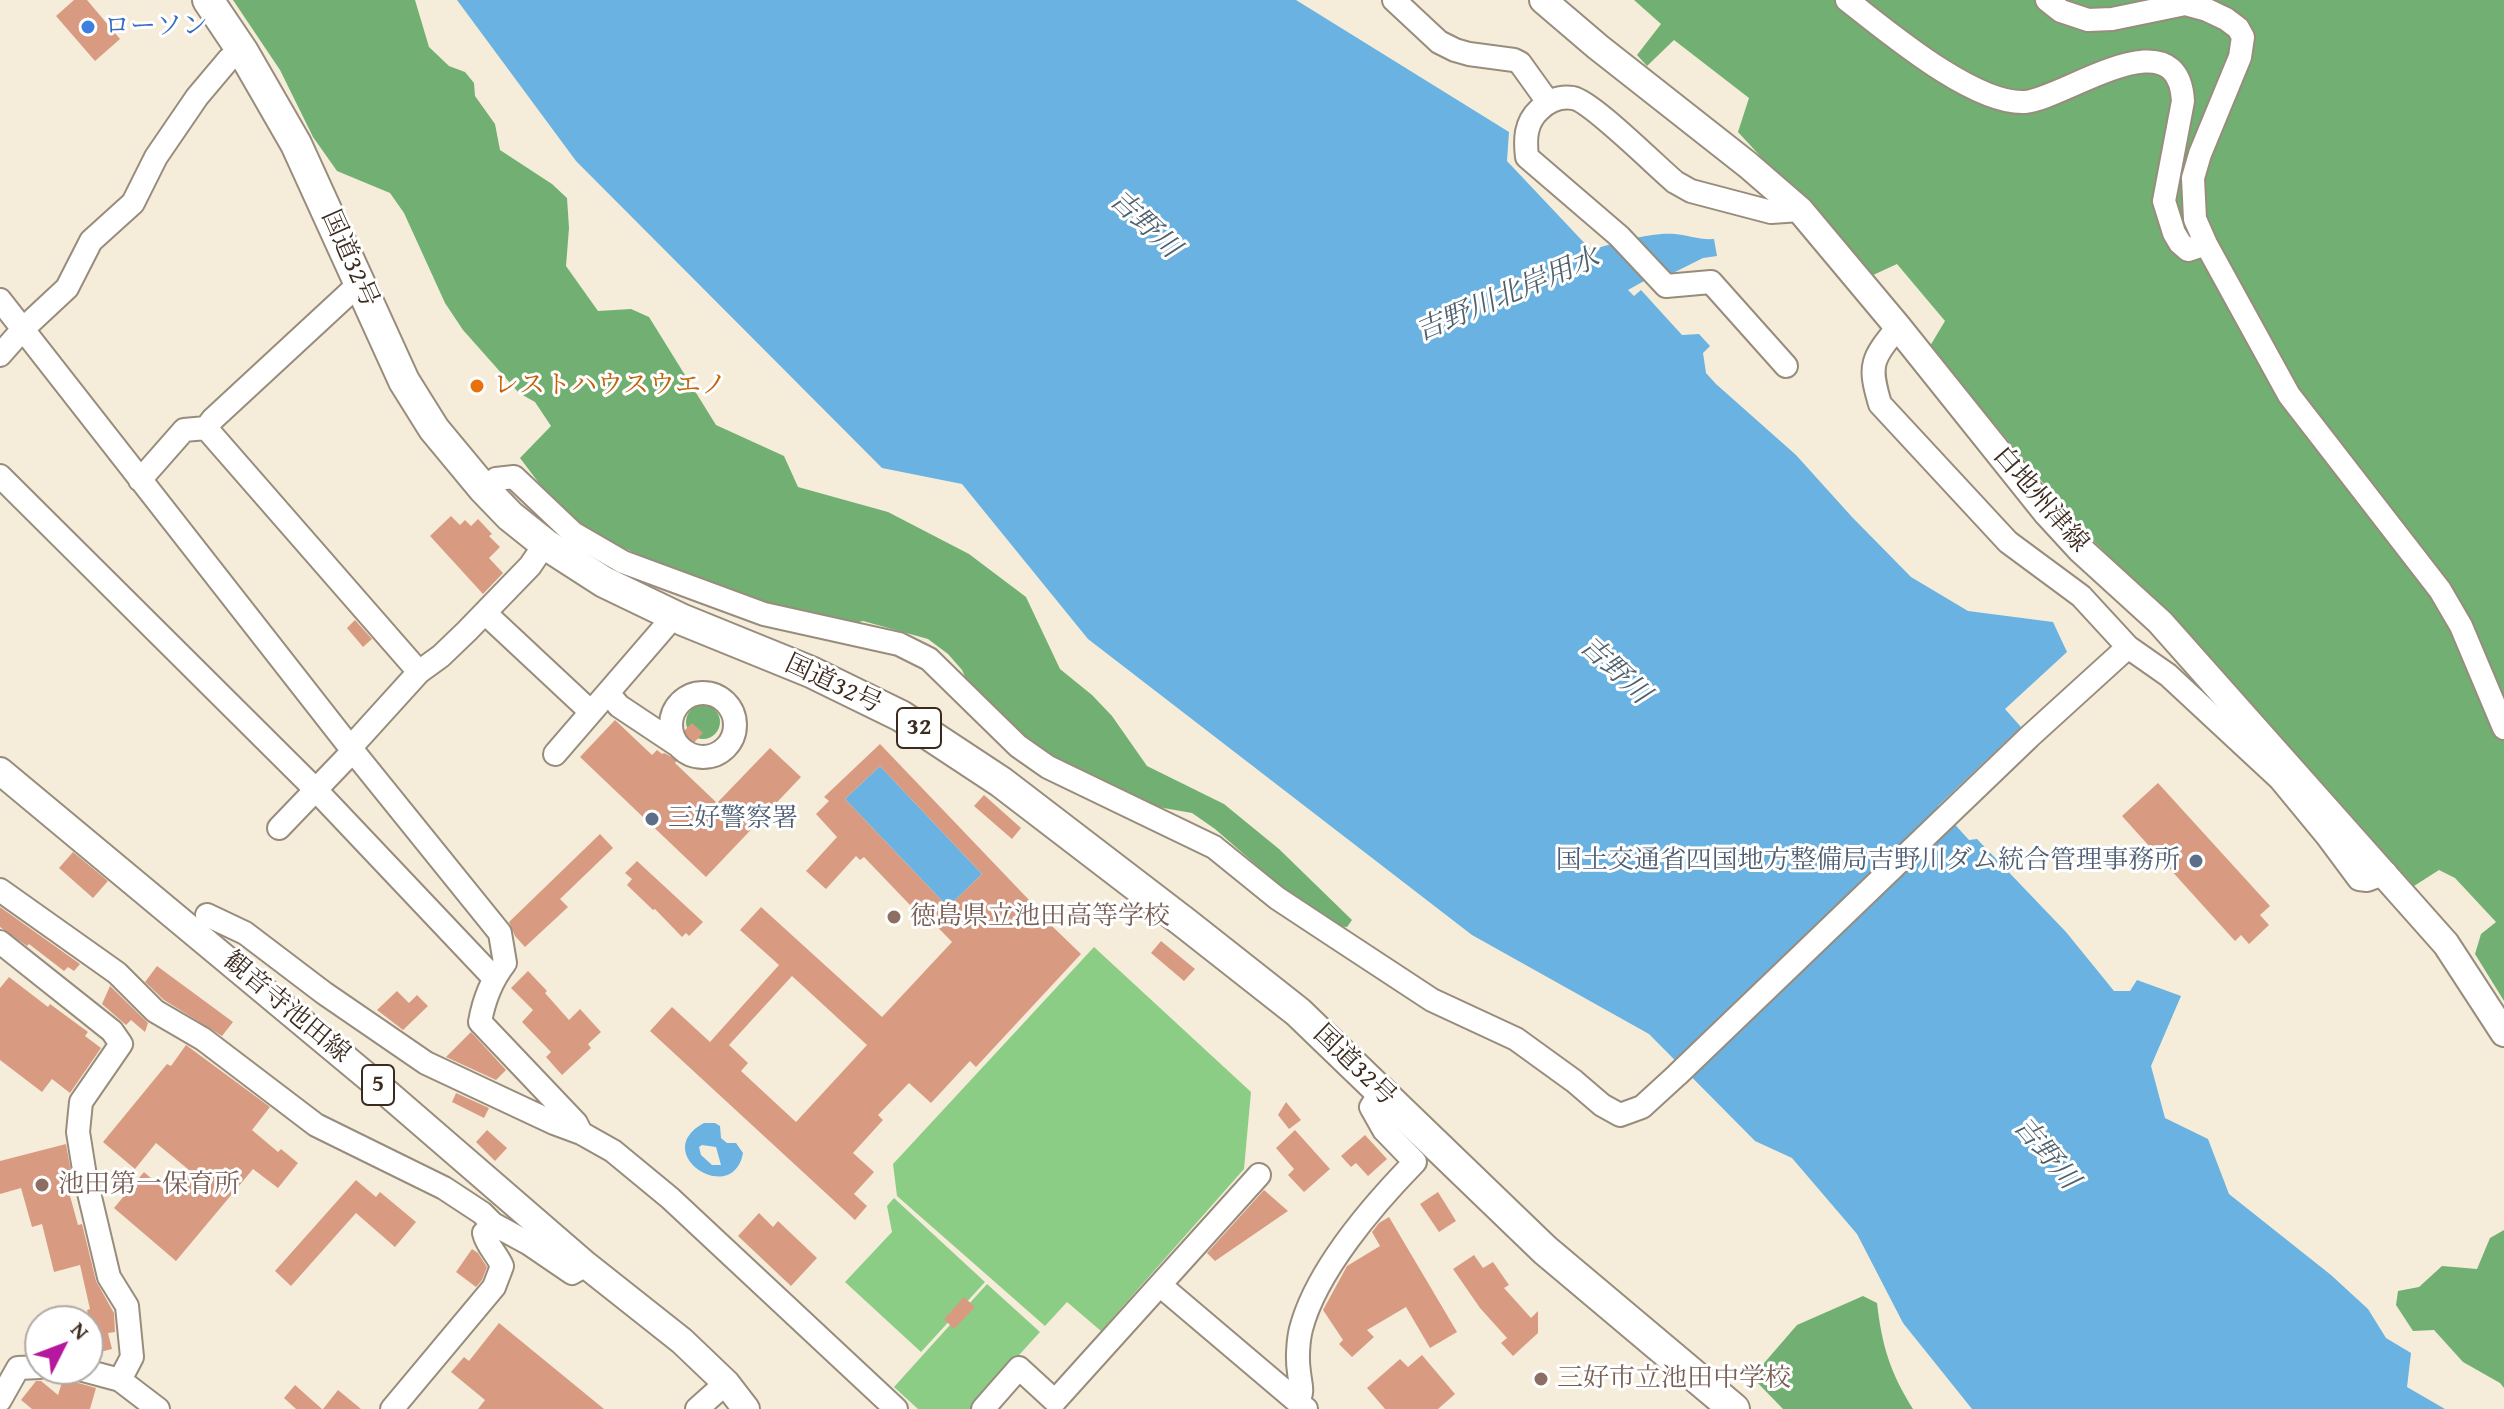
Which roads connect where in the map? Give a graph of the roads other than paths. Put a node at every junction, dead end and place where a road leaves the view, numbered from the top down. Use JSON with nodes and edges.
{"nodes":[{"id":1,"x":208,"y":0,"type":"edge"},
{"id":2,"x":1394,"y":0,"type":"edge"},
{"id":3,"x":1543,"y":0,"type":"edge"},
{"id":4,"x":1847,"y":0,"type":"edge"},
{"id":5,"x":2047,"y":0,"type":"edge"},
{"id":6,"x":243,"y":52,"type":"junction"},
{"id":7,"x":1548,"y":102,"type":"junction"},
{"id":8,"x":1800,"y":210,"type":"junction"},
{"id":9,"x":2206,"y":244,"type":"junction"},
{"id":10,"x":360,"y":283,"type":"junction"},
{"id":11,"x":0,"y":300,"type":"edge"},
{"id":12,"x":1898,"y":327,"type":"junction"},
{"id":13,"x":23,"y":329,"type":"junction"},
{"id":14,"x":0,"y":355,"type":"edge"},
{"id":15,"x":1786,"y":366,"type":"dead end"},
{"id":16,"x":206,"y":428,"type":"junction"},
{"id":17,"x":0,"y":476,"type":"edge"},
{"id":18,"x":140,"y":480,"type":"junction"},
{"id":19,"x":483,"y":488,"type":"junction"},
{"id":20,"x":545,"y":544,"type":"junction"},
{"id":21,"x":485,"y":613,"type":"junction"},
{"id":22,"x":675,"y":615,"type":"junction"},
{"id":23,"x":2128,"y":647,"type":"junction"},
{"id":24,"x":419,"y":672,"type":"junction"},
{"id":25,"x":608,"y":693,"type":"junction"},
{"id":26,"x":591,"y":712,"type":"junction"},
{"id":27,"x":2504,"y":728,"type":"edge"},
{"id":28,"x":676,"y":744,"type":"dead end"},
{"id":29,"x":352,"y":749,"type":"junction"},
{"id":30,"x":555,"y":754,"type":"dead end"},
{"id":31,"x":0,"y":771,"type":"edge"},
{"id":32,"x":315,"y":789,"type":"junction"},
{"id":33,"x":279,"y":828,"type":"dead end"},
{"id":34,"x":2386,"y":873,"type":"junction"},
{"id":35,"x":0,"y":890,"type":"edge"},
{"id":36,"x":207,"y":915,"type":"dead end"},
{"id":37,"x":0,"y":942,"type":"edge"},
{"id":38,"x":493,"y":977,"type":"junction"},
{"id":39,"x":2504,"y":1033,"type":"edge"},
{"id":40,"x":1381,"y":1092,"type":"junction"},
{"id":41,"x":581,"y":1133,"type":"junction"},
{"id":42,"x":1259,"y":1175,"type":"dead end"},
{"id":43,"x":493,"y":1224,"type":"junction"},
{"id":44,"x":586,"y":1265,"type":"junction"},
{"id":45,"x":1161,"y":1286,"type":"junction"},
{"id":46,"x":24,"y":1368,"type":"edge"},
{"id":47,"x":104,"y":1376,"type":"edge"},
{"id":48,"x":120,"y":1380,"type":"junction"},
{"id":49,"x":726,"y":1383,"type":"junction"},
{"id":50,"x":0,"y":1400,"type":"edge"},
{"id":51,"x":1302,"y":1405,"type":"edge"},
{"id":52,"x":158,"y":1409,"type":"edge"},
{"id":53,"x":392,"y":1409,"type":"edge"},
{"id":54,"x":697,"y":1409,"type":"edge"},
{"id":55,"x":746,"y":1409,"type":"edge"},
{"id":56,"x":896,"y":1409,"type":"edge"},
{"id":57,"x":983,"y":1409,"type":"edge"},
{"id":58,"x":1734,"y":1409,"type":"edge"}],
"edges":[{"from":1,"to":6,"type":"highway","name":"国道32号","number":"32"},
{"from":2,"to":7,"type":"street"},
{"from":3,"to":8,"type":"main road","name":"白地州津線"},
{"from":4,"to":9,"type":"street"},
{"from":5,"to":9,"type":"street"},
{"from":6,"to":10,"type":"highway","name":"国道32号","number":"32"},
{"from":6,"to":13,"type":"street"},
{"from":7,"to":8,"type":"street"},
{"from":7,"to":15,"type":"street"},
{"from":8,"to":12,"type":"main road","name":"白地州津線"},
{"from":9,"to":27,"type":"street"},
{"from":10,"to":16,"type":"street"},
{"from":10,"to":19,"type":"highway","name":"国道32号","number":"32"},
{"from":11,"to":13,"type":"street"},
{"from":12,"to":23,"type":"street"},
{"from":12,"to":34,"type":"main road","name":"白地州津線"},
{"from":13,"to":14,"type":"street"},
{"from":13,"to":18,"type":"street"},
{"from":16,"to":18,"type":"street"},
{"from":16,"to":24,"type":"street"},
{"from":17,"to":32,"type":"street"},
{"from":18,"to":29,"type":"street"},
{"from":19,"to":20,"type":"highway","name":"国道32号","number":"32"},
{"from":19,"to":23,"type":"street"},
{"from":20,"to":21,"type":"street"},
{"from":20,"to":22,"type":"highway","name":"国道32号","number":"32"},
{"from":21,"to":24,"type":"street"},
{"from":21,"to":26,"type":"street"},
{"from":22,"to":25,"type":"street"},
{"from":22,"to":40,"type":"highway","name":"国道32号","number":"32"},
{"from":23,"to":34,"type":"street"},
{"from":24,"to":29,"type":"street"},
{"from":25,"to":26,"type":"street"},
{"from":25,"to":28,"type":"street"},
{"from":26,"to":30,"type":"street"},
{"from":29,"to":32,"type":"street"},
{"from":29,"to":38,"type":"street"},
{"from":31,"to":44,"type":"main road","name":"観音寺池田線","number":"5"},
{"from":32,"to":33,"type":"street"},
{"from":32,"to":38,"type":"street"},
{"from":34,"to":39,"type":"main road","name":"白地州津線"},
{"from":35,"to":43,"type":"street"},
{"from":36,"to":41,"type":"street"},
{"from":37,"to":48,"type":"street"},
{"from":38,"to":41,"type":"street"},
{"from":40,"to":51,"type":"street"},
{"from":40,"to":58,"type":"highway","name":"国道32号","number":"32"},
{"from":41,"to":56,"type":"street"},
{"from":42,"to":45,"type":"street"},
{"from":43,"to":44,"type":"street"},
{"from":43,"to":53,"type":"street"},
{"from":44,"to":49,"type":"main road","name":"観音寺池田線","number":"5"},
{"from":45,"to":51,"type":"street"},
{"from":45,"to":57,"type":"street"},
{"from":46,"to":50,"type":"street"},
{"from":47,"to":48,"type":"street"},
{"from":48,"to":52,"type":"street"},
{"from":49,"to":54,"type":"street"},
{"from":49,"to":55,"type":"main road","name":"観音寺池田線","number":"5"}]}
